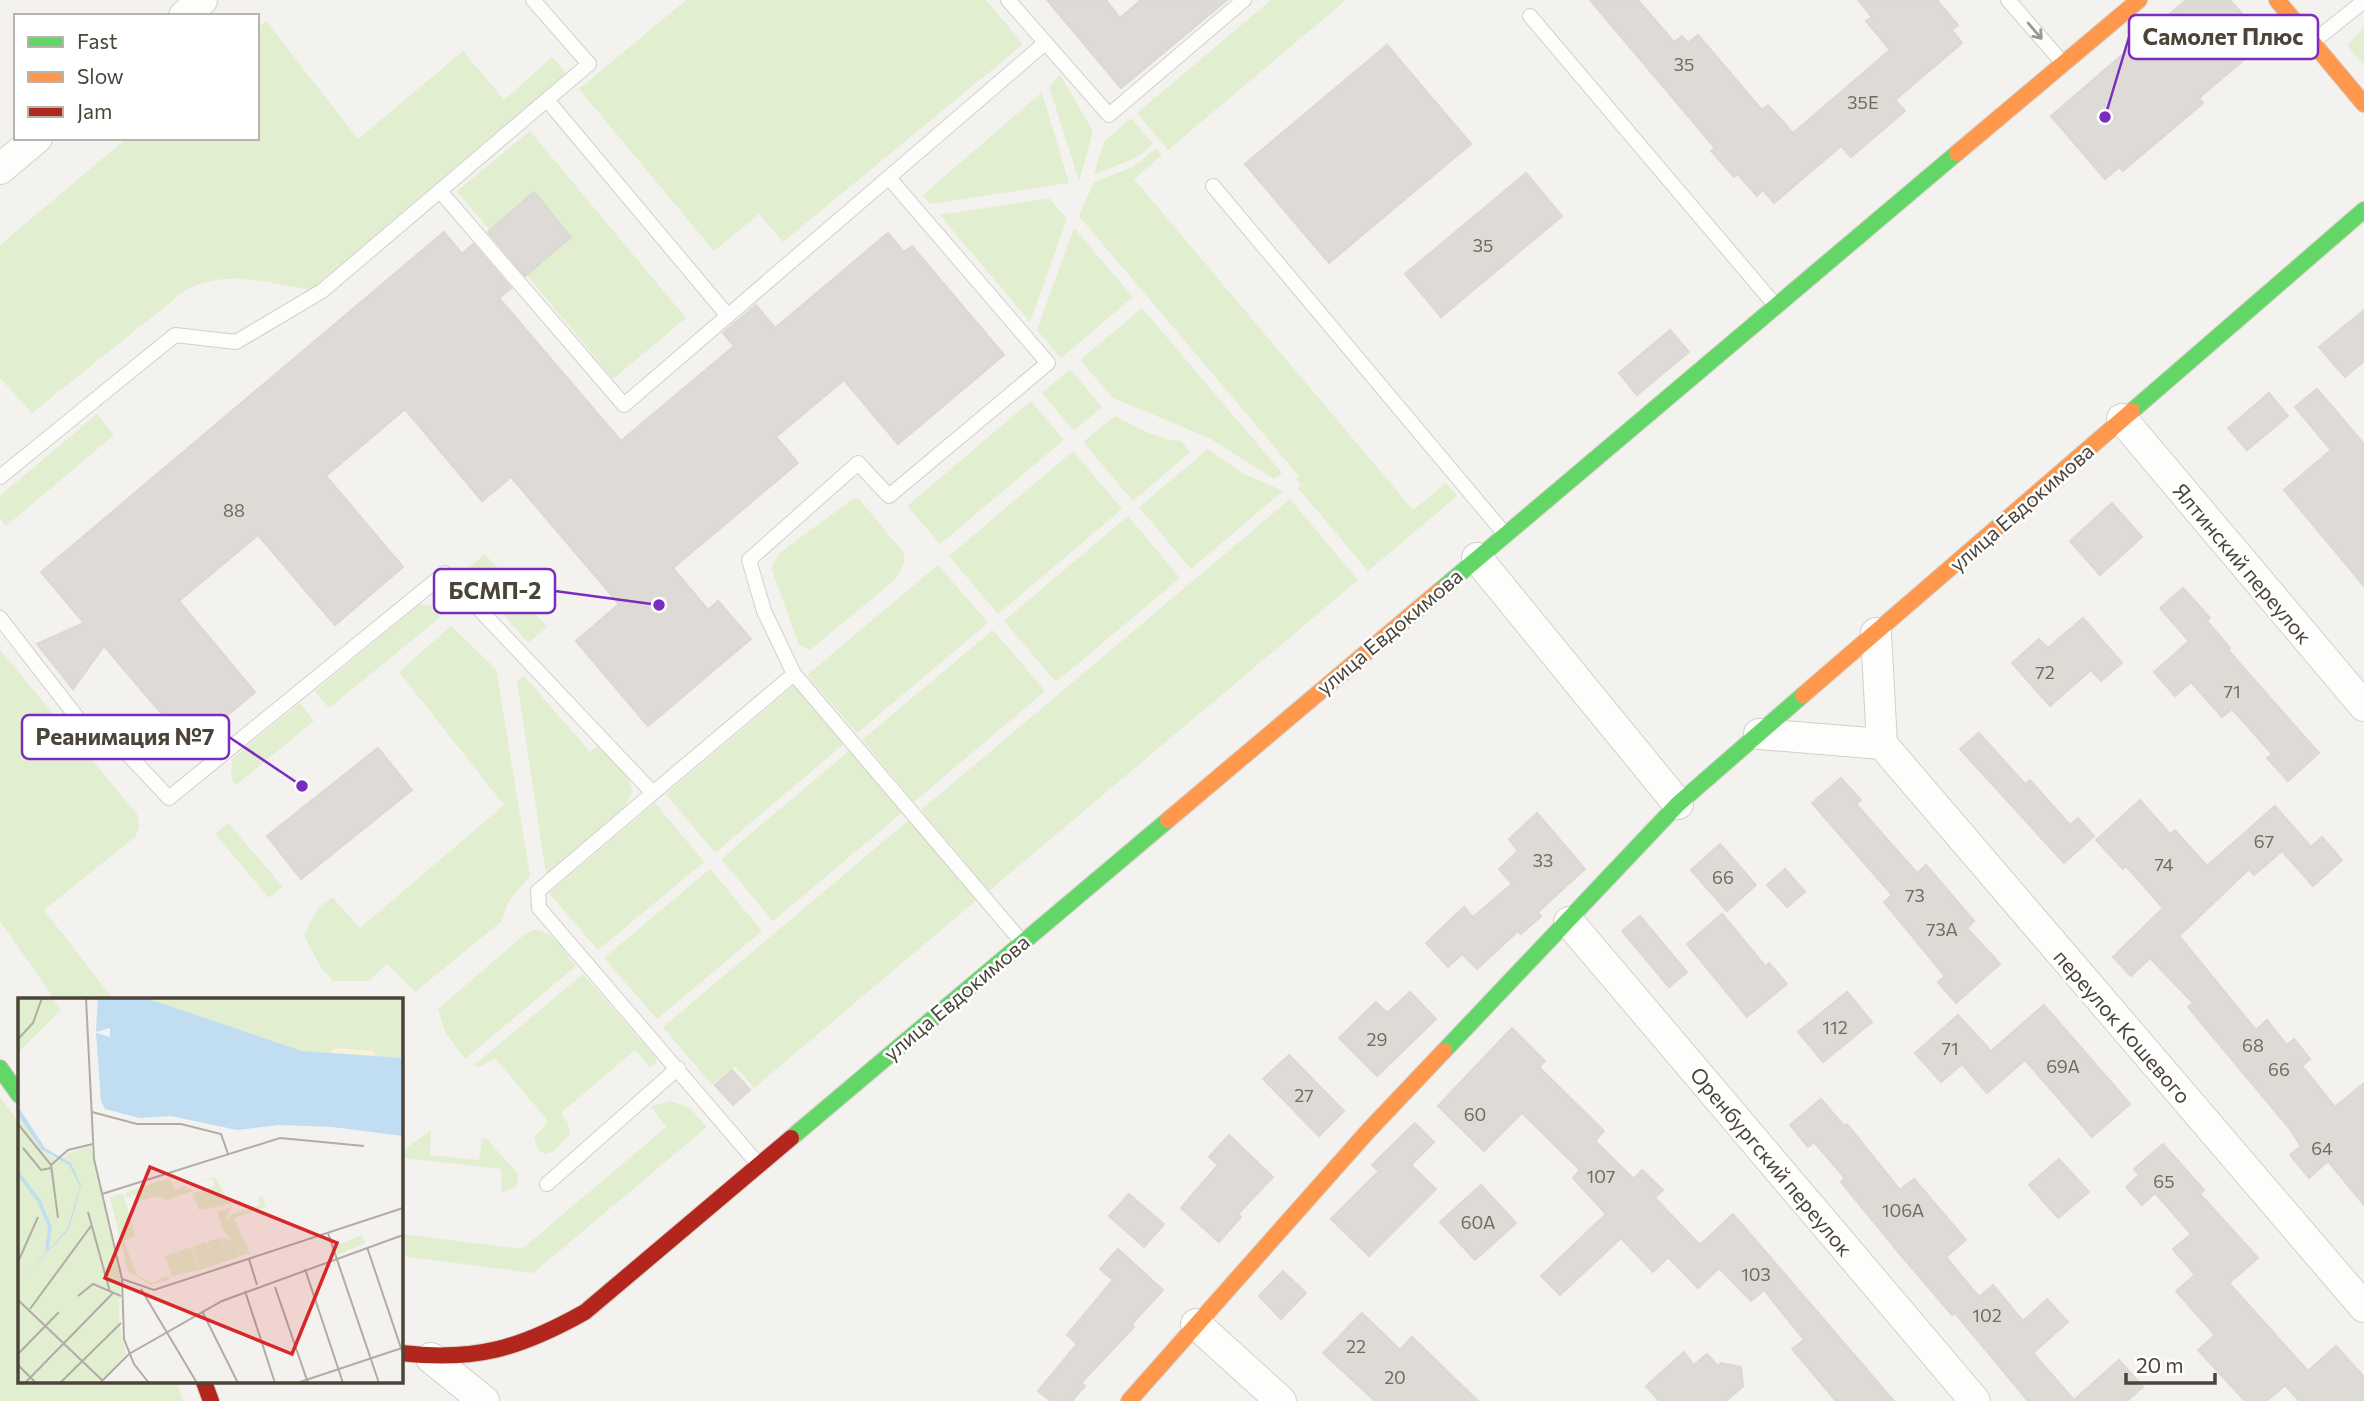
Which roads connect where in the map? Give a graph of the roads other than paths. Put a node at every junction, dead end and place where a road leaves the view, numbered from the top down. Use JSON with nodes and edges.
{"nodes":[{"id":1,"x":202,"y":0,"type":"edge"},
{"id":2,"x":533,"y":0,"type":"edge"},
{"id":3,"x":1008,"y":0,"type":"edge"},
{"id":4,"x":1244,"y":0,"type":"edge"},
{"id":5,"x":2008,"y":0,"type":"edge"},
{"id":6,"x":2139,"y":0,"type":"edge"},
{"id":7,"x":2277,"y":0,"type":"edge"},
{"id":8,"x":2364,"y":1,"type":"edge"},
{"id":9,"x":186,"y":14,"type":"edge"},
{"id":10,"x":1530,"y":16,"type":"dead end"},
{"id":11,"x":2313,"y":42,"type":"junction"},
{"id":12,"x":1045,"y":43,"type":"junction"},
{"id":13,"x":2063,"y":63,"type":"junction"},
{"id":14,"x":547,"y":100,"type":"junction"},
{"id":15,"x":2364,"y":104,"type":"edge"},
{"id":16,"x":35,"y":140,"type":"edge"},
{"id":17,"x":0,"y":169,"type":"edge"},
{"id":18,"x":890,"y":179,"type":"junction"},
{"id":19,"x":1213,"y":186,"type":"dead end"},
{"id":20,"x":440,"y":191,"type":"junction"},
{"id":21,"x":2364,"y":210,"type":"edge"},
{"id":22,"x":1775,"y":305,"type":"junction"},
{"id":23,"x":728,"y":316,"type":"junction"},
{"id":24,"x":2122,"y":419,"type":"junction"},
{"id":25,"x":0,"y":477,"type":"edge"},
{"id":26,"x":1505,"y":534,"type":"junction"},
{"id":27,"x":1476,"y":558,"type":"junction"},
{"id":28,"x":0,"y":618,"type":"edge"},
{"id":29,"x":1876,"y":633,"type":"junction"},
{"id":30,"x":794,"y":674,"type":"junction"},
{"id":31,"x":2364,"y":706,"type":"edge"},
{"id":32,"x":1759,"y":734,"type":"junction"},
{"id":33,"x":1882,"y":744,"type":"junction"},
{"id":34,"x":653,"y":793,"type":"junction"},
{"id":35,"x":1678,"y":804,"type":"junction"},
{"id":36,"x":1569,"y":922,"type":"junction"},
{"id":37,"x":1022,"y":942,"type":"junction"},
{"id":38,"x":0,"y":1068,"type":"edge"},
{"id":39,"x":677,"y":1069,"type":"junction"},
{"id":40,"x":18,"y":1094,"type":"edge"},
{"id":41,"x":758,"y":1164,"type":"junction"},
{"id":42,"x":547,"y":1184,"type":"dead end"},
{"id":43,"x":2364,"y":1307,"type":"edge"},
{"id":44,"x":1196,"y":1324,"type":"junction"},
{"id":45,"x":402,"y":1353,"type":"edge"},
{"id":46,"x":431,"y":1358,"type":"junction"},
{"id":47,"x":205,"y":1384,"type":"edge"},
{"id":48,"x":211,"y":1401,"type":"edge"},
{"id":49,"x":484,"y":1401,"type":"edge"},
{"id":50,"x":1129,"y":1401,"type":"edge"},
{"id":51,"x":1281,"y":1401,"type":"edge"},
{"id":52,"x":1975,"y":1401,"type":"edge"}],
"edges":[{"from":1,"to":9,"type":"street"},
{"from":2,"to":14,"type":"lane"},
{"from":3,"to":12,"type":"lane"},
{"from":4,"to":12,"type":"lane"},
{"from":5,"to":13,"type":"lane","one_way":true},
{"from":6,"to":13,"type":"main road","name":"улица Евдокимова"},
{"from":7,"to":11,"type":"main road"},
{"from":8,"to":11,"type":"lane"},
{"from":10,"to":22,"type":"lane"},
{"from":11,"to":15,"type":"main road"},
{"from":12,"to":18,"type":"lane"},
{"from":13,"to":22,"type":"main road","name":"улица Евдокимова"},
{"from":14,"to":20,"type":"lane"},
{"from":14,"to":23,"type":"lane"},
{"from":16,"to":17,"type":"street"},
{"from":18,"to":23,"type":"lane"},
{"from":18,"to":30,"type":"lane"},
{"from":19,"to":26,"type":"lane"},
{"from":20,"to":23,"type":"lane"},
{"from":20,"to":25,"type":"lane"},
{"from":21,"to":24,"type":"main road","name":"улица Евдокимова"},
{"from":22,"to":26,"type":"main road","name":"улица Евдокимова"},
{"from":24,"to":29,"type":"main road","name":"улица Евдокимова"},
{"from":24,"to":31,"type":"street","name":"Ялтинский переулок"},
{"from":26,"to":27,"type":"main road","name":"улица Евдокимова"},
{"from":27,"to":35,"type":"street","name":"улица Евдокимова"},
{"from":27,"to":37,"type":"main road","name":"улица Евдокимова"},
{"from":28,"to":34,"type":"lane"},
{"from":29,"to":32,"type":"main road","name":"улица Евдокимова"},
{"from":29,"to":33,"type":"street"},
{"from":30,"to":34,"type":"lane"},
{"from":30,"to":37,"type":"lane"},
{"from":32,"to":33,"type":"street"},
{"from":32,"to":35,"type":"main road","name":"улица Евдокимова"},
{"from":33,"to":43,"type":"street","name":"переулок Кошевого"},
{"from":34,"to":39,"type":"lane"},
{"from":35,"to":36,"type":"main road","name":"улица Евдокимова"},
{"from":36,"to":44,"type":"main road","name":"улица Евдокимова"},
{"from":36,"to":52,"type":"street","name":"Оренбургский переулок"},
{"from":37,"to":41,"type":"main road","name":"улица Евдокимова"},
{"from":38,"to":40,"type":"main road"},
{"from":39,"to":41,"type":"lane"},
{"from":39,"to":42,"type":"lane"},
{"from":41,"to":46,"type":"main road","name":"улица Евдокимова"},
{"from":44,"to":50,"type":"main road","name":"улица Евдокимова"},
{"from":44,"to":51,"type":"street"},
{"from":45,"to":46,"type":"main road","name":"улица Евдокимова"},
{"from":46,"to":49,"type":"street"},
{"from":47,"to":48,"type":"main road"}]}
